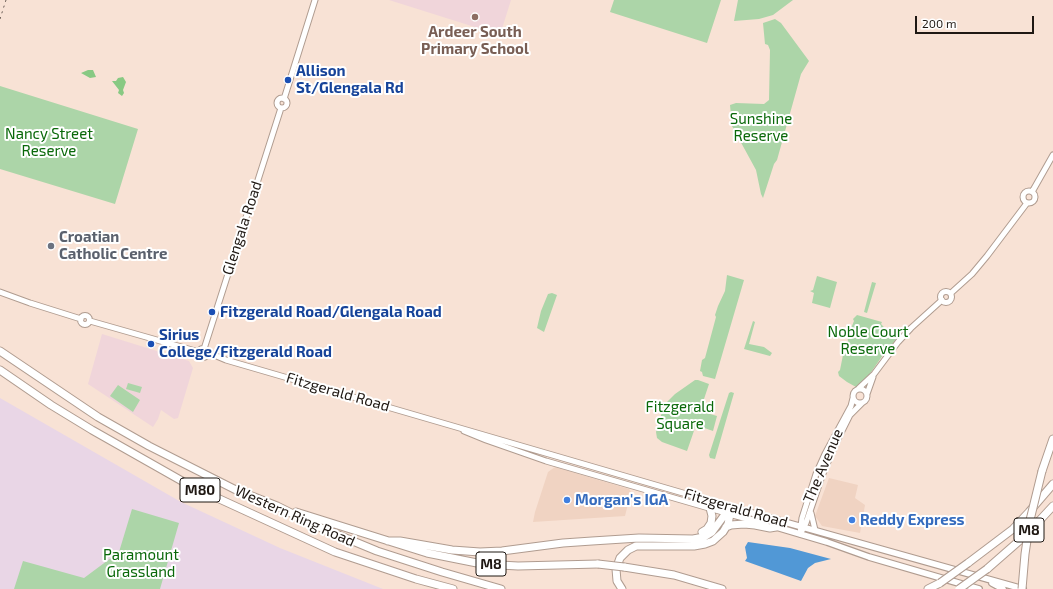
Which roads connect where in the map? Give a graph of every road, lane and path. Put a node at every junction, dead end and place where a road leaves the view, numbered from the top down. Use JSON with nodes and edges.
{"nodes":[{"id":1,"x":315,"y":0,"type":"edge"},
{"id":2,"x":1053,"y":155,"type":"edge"},
{"id":3,"x":1032,"y":192,"type":"junction"},
{"id":4,"x":1027,"y":203,"type":"junction"},
{"id":5,"x":0,"y":292,"type":"edge"},
{"id":6,"x":0,"y":351,"type":"edge"},
{"id":7,"x":206,"y":352,"type":"junction"},
{"id":8,"x":0,"y":370,"type":"edge"},
{"id":9,"x":874,"y":374,"type":"junction"},
{"id":10,"x":859,"y":388,"type":"junction"},
{"id":11,"x":867,"y":394,"type":"junction"},
{"id":12,"x":853,"y":398,"type":"junction"},
{"id":13,"x":862,"y":403,"type":"junction"},
{"id":14,"x":450,"y":425,"type":"junction"},
{"id":15,"x":1053,"y":439,"type":"edge"},
{"id":16,"x":639,"y":479,"type":"junction"},
{"id":17,"x":1053,"y":484,"type":"edge"},
{"id":18,"x":636,"y":487,"type":"junction"},
{"id":19,"x":277,"y":506,"type":"junction"},
{"id":20,"x":1053,"y":506,"type":"edge"},
{"id":21,"x":710,"y":508,"type":"junction"},
{"id":22,"x":811,"y":510,"type":"junction"},
{"id":23,"x":729,"y":511,"type":"junction"},
{"id":24,"x":726,"y":527,"type":"junction"},
{"id":25,"x":776,"y":527,"type":"junction"},
{"id":26,"x":802,"y":527,"type":"junction"},
{"id":27,"x":815,"y":530,"type":"junction"},
{"id":28,"x":800,"y":534,"type":"junction"},
{"id":29,"x":672,"y":538,"type":"junction"},
{"id":30,"x":849,"y":539,"type":"junction"},
{"id":31,"x":388,"y":541,"type":"junction"},
{"id":32,"x":416,"y":579,"type":"junction"},
{"id":33,"x":435,"y":589,"type":"edge"},
{"id":34,"x":453,"y":589,"type":"edge"},
{"id":35,"x":501,"y":589,"type":"edge"},
{"id":36,"x":622,"y":589,"type":"edge"},
{"id":37,"x":722,"y":589,"type":"edge"},
{"id":38,"x":928,"y":589,"type":"edge"},
{"id":39,"x":958,"y":589,"type":"edge"},
{"id":40,"x":979,"y":589,"type":"edge"},
{"id":41,"x":1003,"y":589,"type":"edge"},
{"id":42,"x":1023,"y":589,"type":"edge"}],
"edges":[{"from":1,"to":7,"type":"street","name":"Glengala Road"},
{"from":2,"to":3,"type":"street"},
{"from":3,"to":4,"type":"street"},
{"from":3,"to":4,"type":"street"},
{"from":4,"to":9,"type":"street"},
{"from":5,"to":7,"type":"street"},
{"from":6,"to":19,"type":"highway","name":"Western Ring Road","number":"M80"},
{"from":7,"to":14,"type":"street","name":"Fitzgerald Road"},
{"from":8,"to":32,"type":"highway","name":"Western Ring Road","number":"M80"},
{"from":9,"to":10,"type":"street"},
{"from":9,"to":11,"type":"street"},
{"from":10,"to":11,"type":"street"},
{"from":10,"to":12,"type":"street"},
{"from":11,"to":13,"type":"street"},
{"from":12,"to":13,"type":"street"},
{"from":12,"to":26,"type":"street","name":"The Avenue"},
{"from":13,"to":22,"type":"street","name":"The Avenue"},
{"from":14,"to":16,"type":"street","name":"Fitzgerald Road"},
{"from":14,"to":18,"type":"street","name":"Fitzgerald Road"},
{"from":15,"to":42,"type":"highway","number":"M8","bridge":true},
{"from":16,"to":18,"type":"street"},
{"from":16,"to":23,"type":"street","name":"Fitzgerald Road"},
{"from":17,"to":38,"type":"highway","bridge":true},
{"from":18,"to":21,"type":"street","name":"Fitzgerald Road"},
{"from":19,"to":31,"type":"highway"},
{"from":19,"to":35,"type":"highway","name":"Western Ring Road","number":"M80"},
{"from":20,"to":39,"type":"highway","bridge":true},
{"from":21,"to":23,"type":"street","name":"Fitzgerald Road"},
{"from":21,"to":29,"type":"highway"},
{"from":22,"to":26,"type":"street","name":"The Avenue"},
{"from":22,"to":27,"type":"street","name":"The Avenue"},
{"from":23,"to":24,"type":"highway"},
{"from":23,"to":25,"type":"main road","name":"Fitzgerald Road"},
{"from":23,"to":26,"type":"main road","name":"Fitzgerald Road"},
{"from":23,"to":29,"type":"highway"},
{"from":24,"to":25,"type":"highway"},
{"from":24,"to":36,"type":"highway"},
{"from":25,"to":28,"type":"main road","name":"Fitzgerald Road"},
{"from":26,"to":27,"type":"main road","name":"Fitzgerald Road"},
{"from":26,"to":28,"type":"street","name":"The Avenue"},
{"from":27,"to":30,"type":"main road","name":"Fitzgerald Road"},
{"from":28,"to":40,"type":"main road","name":"Fitzgerald Road"},
{"from":29,"to":31,"type":"highway"},
{"from":30,"to":41,"type":"main road"},
{"from":30,"to":42,"type":"main road","name":"Fitzgerald Road"},
{"from":31,"to":37,"type":"highway","number":"M8","bridge":true},
{"from":32,"to":33,"type":"highway"},
{"from":32,"to":34,"type":"highway","name":"Western Ring Road","number":"M80"}]}
